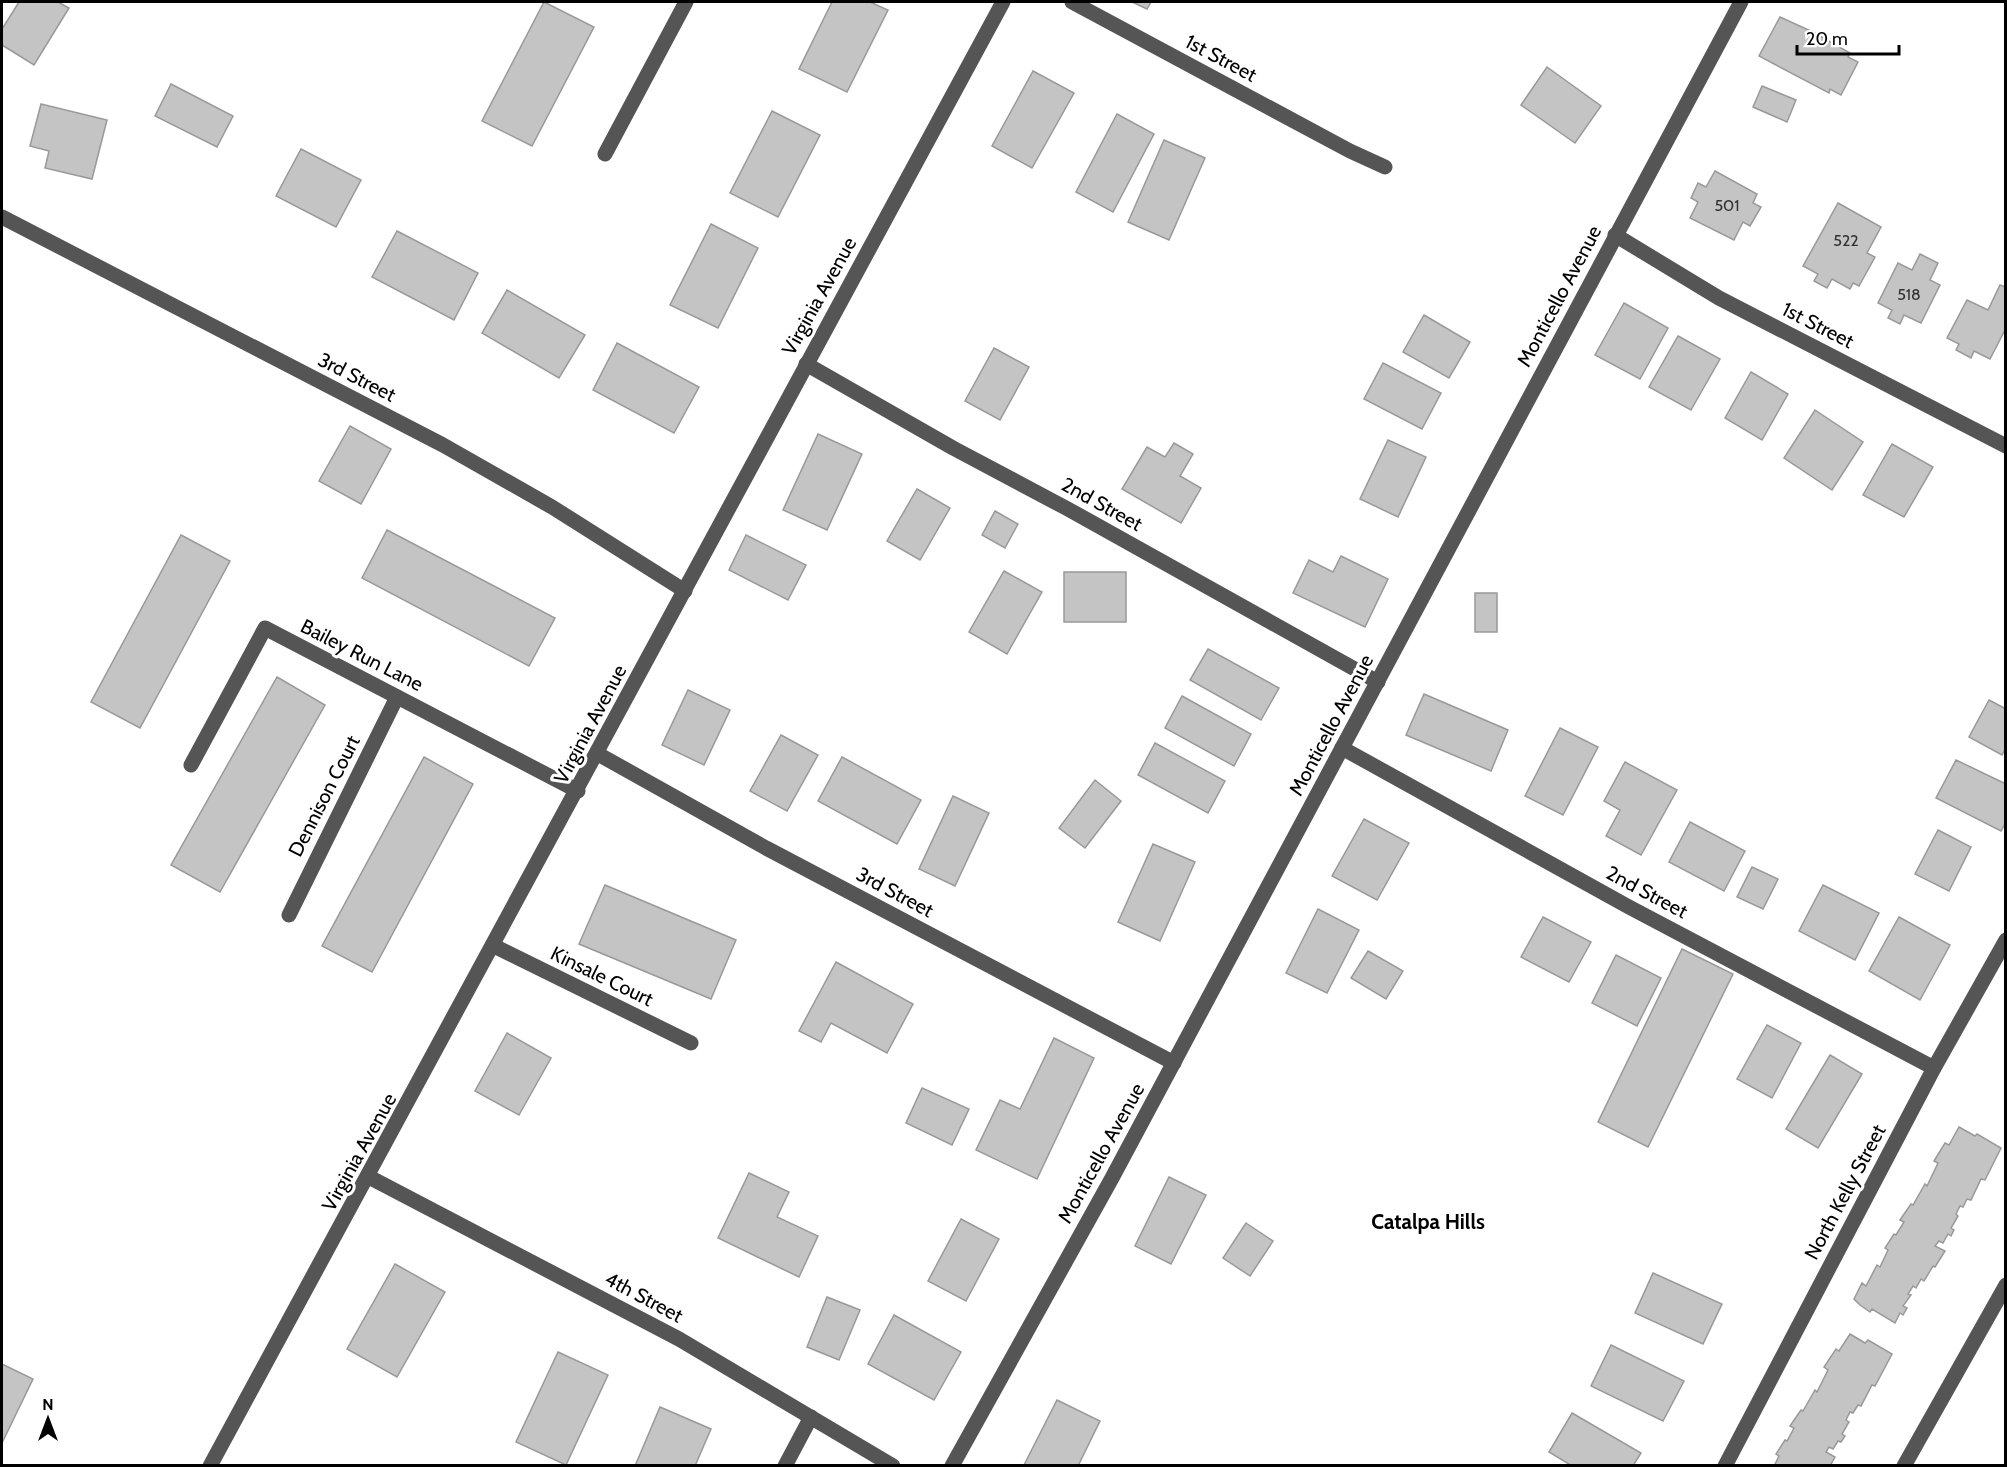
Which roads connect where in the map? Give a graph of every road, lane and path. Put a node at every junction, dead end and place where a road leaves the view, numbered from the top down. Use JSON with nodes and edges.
{"nodes":[{"id":1,"x":686,"y":2,"type":"edge"},
{"id":2,"x":1004,"y":2,"type":"edge"},
{"id":3,"x":1072,"y":2,"type":"edge"},
{"id":4,"x":1741,"y":2,"type":"edge"},
{"id":5,"x":605,"y":154,"type":"dead end"},
{"id":6,"x":1385,"y":167,"type":"dead end"},
{"id":7,"x":2,"y":217,"type":"edge"},
{"id":8,"x":1615,"y":235,"type":"junction"},
{"id":9,"x":806,"y":364,"type":"junction"},
{"id":10,"x":2006,"y":446,"type":"edge"},
{"id":11,"x":685,"y":591,"type":"junction"},
{"id":12,"x":1378,"y":682,"type":"junction"},
{"id":13,"x":398,"y":697,"type":"junction"},
{"id":14,"x":1342,"y":748,"type":"junction"},
{"id":15,"x":598,"y":754,"type":"junction"},
{"id":16,"x":191,"y":765,"type":"dead end"},
{"id":17,"x":578,"y":791,"type":"junction"},
{"id":18,"x":289,"y":915,"type":"dead end"},
{"id":19,"x":2006,"y":940,"type":"edge"},
{"id":20,"x":494,"y":946,"type":"junction"},
{"id":21,"x":691,"y":1043,"type":"dead end"},
{"id":22,"x":1174,"y":1063,"type":"junction"},
{"id":23,"x":1934,"y":1068,"type":"junction"},
{"id":24,"x":369,"y":1177,"type":"junction"},
{"id":25,"x":2006,"y":1285,"type":"edge"},
{"id":26,"x":811,"y":1418,"type":"junction"},
{"id":27,"x":210,"y":1466,"type":"edge"},
{"id":28,"x":785,"y":1466,"type":"edge"},
{"id":29,"x":893,"y":1466,"type":"edge"},
{"id":30,"x":952,"y":1466,"type":"edge"},
{"id":31,"x":1725,"y":1466,"type":"edge"},
{"id":32,"x":1904,"y":1466,"type":"edge"}],
"edges":[{"from":1,"to":5,"type":"street"},
{"from":2,"to":9,"type":"street","name":"Virginia Avenue"},
{"from":3,"to":6,"type":"street","name":"1st Street"},
{"from":4,"to":8,"type":"street","name":"Monticello Avenue"},
{"from":7,"to":11,"type":"street","name":"3rd Street"},
{"from":8,"to":10,"type":"street","name":"1st Street"},
{"from":8,"to":12,"type":"street","name":"Monticello Avenue"},
{"from":9,"to":11,"type":"street","name":"Virginia Avenue"},
{"from":9,"to":12,"type":"street","name":"2nd Street"},
{"from":11,"to":15,"type":"street","name":"Virginia Avenue"},
{"from":12,"to":14,"type":"street","name":"Monticello Avenue"},
{"from":13,"to":16,"type":"street","name":"Bailey Run Lane"},
{"from":13,"to":17,"type":"street","name":"Bailey Run Lane"},
{"from":13,"to":18,"type":"street","name":"Dennison Court"},
{"from":14,"to":22,"type":"street","name":"Monticello Avenue"},
{"from":14,"to":23,"type":"street","name":"2nd Street"},
{"from":15,"to":17,"type":"street","name":"Virginia Avenue"},
{"from":15,"to":22,"type":"street","name":"3rd Street"},
{"from":17,"to":20,"type":"street","name":"Virginia Avenue"},
{"from":19,"to":23,"type":"street","name":"North Kelly Street"},
{"from":20,"to":21,"type":"street","name":"Kinsale Court"},
{"from":20,"to":24,"type":"street","name":"Virginia Avenue"},
{"from":22,"to":30,"type":"street","name":"Monticello Avenue"},
{"from":23,"to":31,"type":"street","name":"North Kelly Street"},
{"from":24,"to":26,"type":"street","name":"4th Street"},
{"from":24,"to":27,"type":"street","name":"Virginia Avenue"},
{"from":25,"to":32,"type":"street"},
{"from":26,"to":28,"type":"street"},
{"from":26,"to":29,"type":"street","name":"4th Street"}]}
